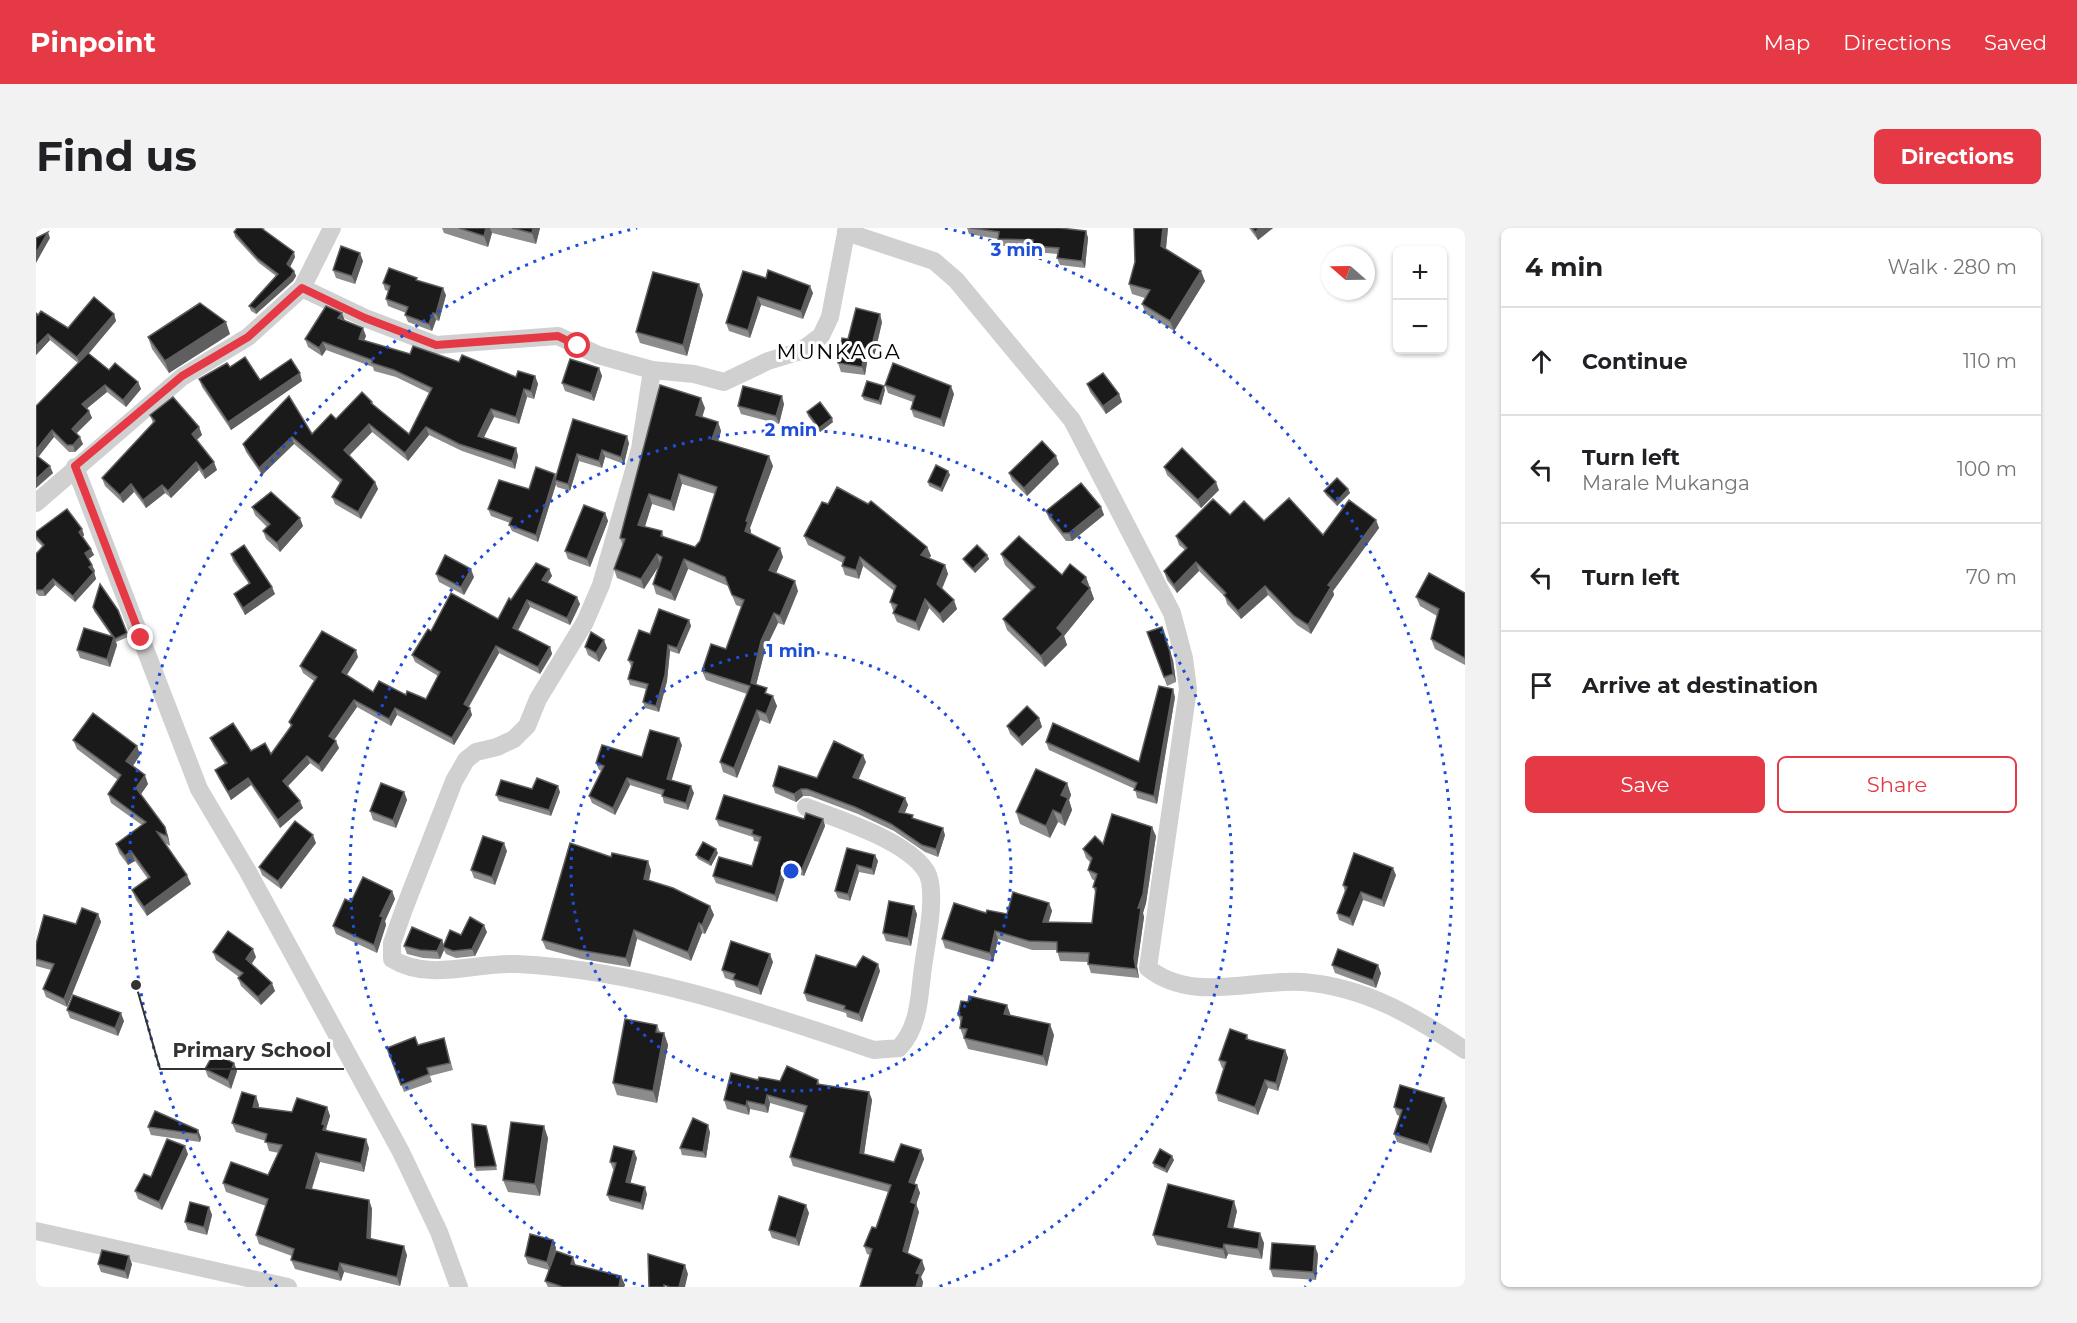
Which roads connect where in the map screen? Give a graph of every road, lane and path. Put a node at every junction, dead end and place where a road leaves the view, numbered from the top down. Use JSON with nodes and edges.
{"nodes":[{"id":1,"x":333,"y":228,"type":"edge"},
{"id":2,"x":846,"y":230,"type":"edge"},
{"id":3,"x":302,"y":288,"type":"junction"},
{"id":4,"x":652,"y":370,"type":"junction"},
{"id":5,"x":75,"y":466,"type":"junction"},
{"id":6,"x":36,"y":503,"type":"edge"},
{"id":7,"x":806,"y":807,"type":"dead end"},
{"id":8,"x":1465,"y":1050,"type":"edge"},
{"id":9,"x":36,"y":1231,"type":"edge"},
{"id":10,"x":288,"y":1287,"type":"edge"},
{"id":11,"x":459,"y":1287,"type":"edge"}],
"edges":[{"from":1,"to":3,"type":"street"},
{"from":2,"to":4,"type":"street"},
{"from":2,"to":8,"type":"street"},
{"from":3,"to":4,"type":"street"},
{"from":3,"to":5,"type":"street"},
{"from":4,"to":7,"type":"street"},
{"from":5,"to":6,"type":"street"},
{"from":5,"to":11,"type":"street"},
{"from":9,"to":10,"type":"street"}]}
